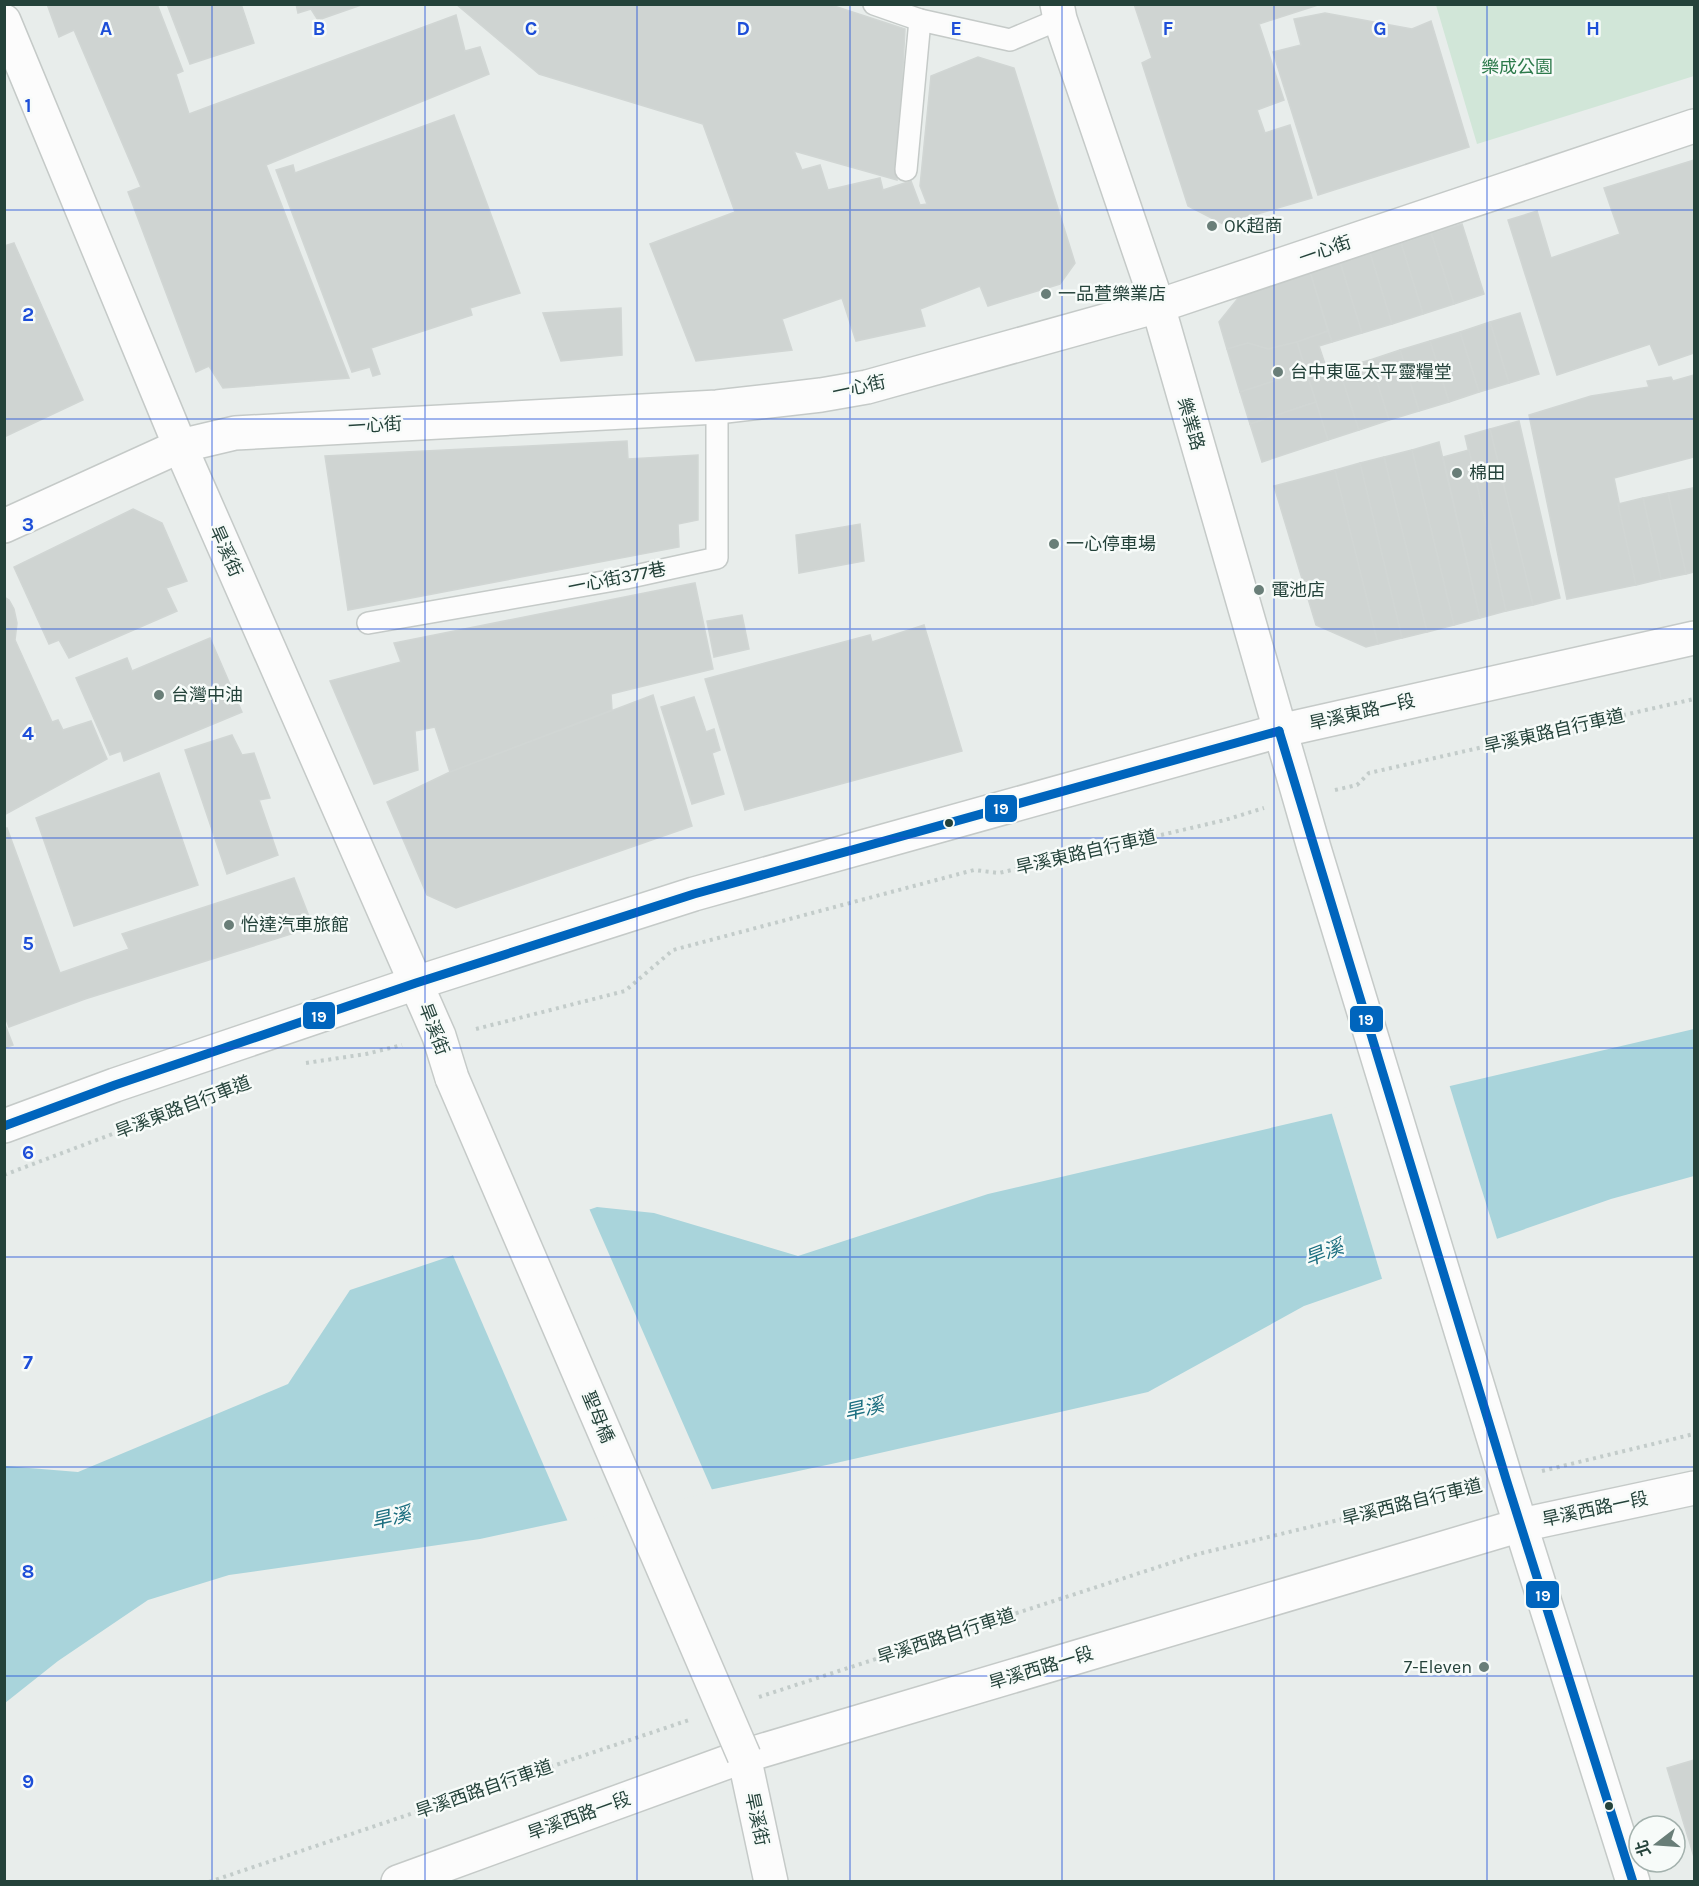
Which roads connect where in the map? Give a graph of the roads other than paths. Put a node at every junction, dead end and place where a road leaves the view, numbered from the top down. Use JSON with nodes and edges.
{"nodes":[{"id":1,"x":874,"y":4,"type":"edge"},
{"id":2,"x":1059,"y":12,"type":"edge"},
{"id":3,"x":920,"y":20,"type":"junction"},
{"id":4,"x":4,"y":21,"type":"edge"},
{"id":5,"x":1695,"y":126,"type":"edge"},
{"id":6,"x":906,"y":170,"type":"dead end"},
{"id":7,"x":1158,"y":306,"type":"junction"},
{"id":8,"x":717,"y":407,"type":"junction"},
{"id":9,"x":180,"y":446,"type":"junction"},
{"id":10,"x":4,"y":526,"type":"edge"},
{"id":11,"x":368,"y":623,"type":"dead end"},
{"id":12,"x":1695,"y":638,"type":"edge"},
{"id":13,"x":1279,"y":731,"type":"junction"},
{"id":14,"x":416,"y":983,"type":"junction"},
{"id":15,"x":452,"y":1078,"type":"joint"},
{"id":16,"x":4,"y":1126,"type":"edge"},
{"id":17,"x":1695,"y":1488,"type":"edge"},
{"id":18,"x":1521,"y":1525,"type":"junction"},
{"id":19,"x":744,"y":1756,"type":"junction"},
{"id":20,"x":398,"y":1881,"type":"edge"},
{"id":21,"x":771,"y":1881,"type":"edge"},
{"id":22,"x":1633,"y":1881,"type":"edge"}],
"edges":[{"from":1,"to":3,"type":"lane"},
{"from":2,"to":3,"type":"lane"},
{"from":2,"to":7,"type":"street","name":"樂業路"},
{"from":3,"to":6,"type":"lane"},
{"from":4,"to":9,"type":"street","name":"旱溪街"},
{"from":5,"to":7,"type":"street","name":"一心街"},
{"from":7,"to":8,"type":"street","name":"一心街"},
{"from":7,"to":13,"type":"street","name":"樂業路"},
{"from":8,"to":9,"type":"street","name":"一心街"},
{"from":8,"to":11,"type":"lane","name":"一心街377巷"},
{"from":9,"to":10,"type":"street","name":"一心街"},
{"from":9,"to":14,"type":"street","name":"旱溪街"},
{"from":12,"to":13,"type":"street","name":"旱溪東路一段"},
{"from":13,"to":14,"type":"street","name":"旱溪東路一段"},
{"from":13,"to":18,"type":"street","name":"樂業路"},
{"from":14,"to":15,"type":"street","name":"旱溪街"},
{"from":14,"to":16,"type":"street","name":"旱溪東路一段"},
{"from":15,"to":19,"type":"street","name":"聖母橋","bridge":true},
{"from":17,"to":18,"type":"street","name":"旱溪西路一段"},
{"from":18,"to":19,"type":"street","name":"旱溪西路一段"},
{"from":18,"to":22,"type":"street"},
{"from":19,"to":20,"type":"street","name":"旱溪西路一段"},
{"from":19,"to":21,"type":"street","name":"旱溪街"}]}
